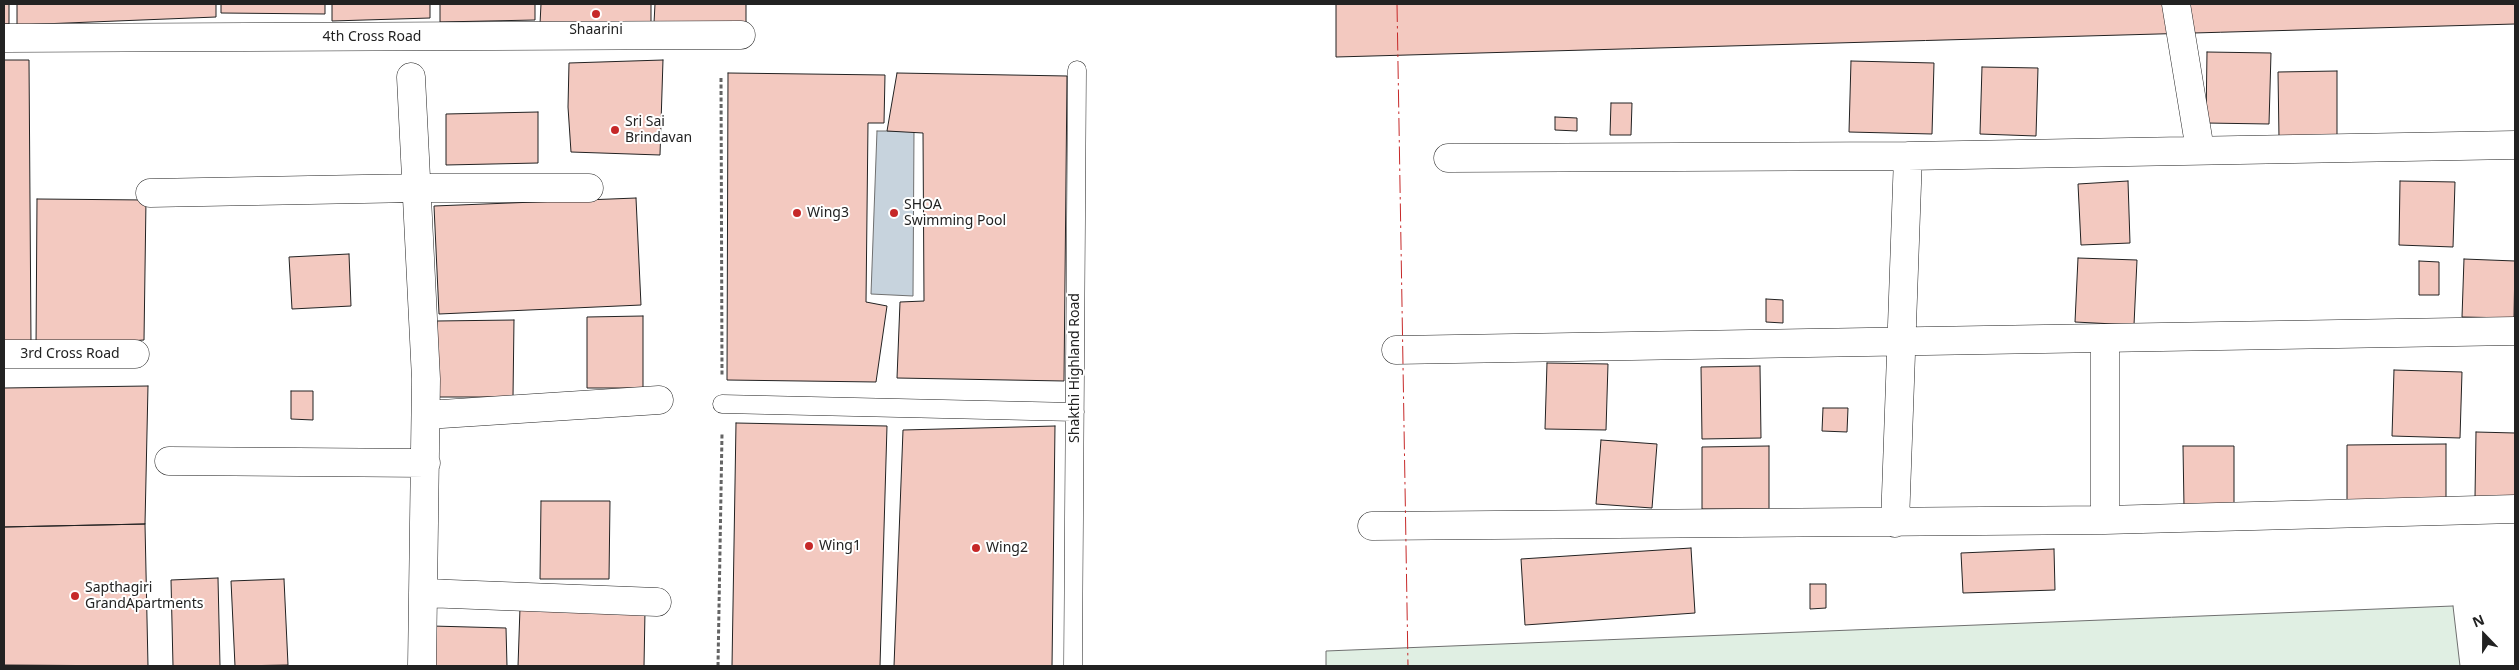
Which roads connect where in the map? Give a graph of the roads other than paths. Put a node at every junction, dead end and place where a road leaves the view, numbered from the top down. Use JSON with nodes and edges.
{"nodes":[{"id":1,"x":2176,"y":4,"type":"edge"},
{"id":2,"x":741,"y":35,"type":"dead end"},
{"id":3,"x":4,"y":38,"type":"edge"},
{"id":4,"x":1077,"y":70,"type":"dead end"},
{"id":5,"x":411,"y":77,"type":"dead end"},
{"id":6,"x":2515,"y":145,"type":"edge"},
{"id":7,"x":2200,"y":150,"type":"junction"},
{"id":8,"x":1908,"y":156,"type":"junction"},
{"id":9,"x":1448,"y":158,"type":"dead end"},
{"id":10,"x":416,"y":188,"type":"junction"},
{"id":11,"x":589,"y":188,"type":"dead end"},
{"id":12,"x":150,"y":193,"type":"dead end"},
{"id":13,"x":2515,"y":331,"type":"edge"},
{"id":14,"x":2105,"y":338,"type":"junction"},
{"id":15,"x":1900,"y":341,"type":"junction"},
{"id":16,"x":1396,"y":350,"type":"dead end"},
{"id":17,"x":4,"y":354,"type":"edge"},
{"id":18,"x":135,"y":354,"type":"dead end"},
{"id":19,"x":660,"y":400,"type":"dead end"},
{"id":20,"x":722,"y":404,"type":"road end"},
{"id":21,"x":1074,"y":412,"type":"junction"},
{"id":22,"x":426,"y":415,"type":"junction"},
{"id":23,"x":169,"y":461,"type":"dead end"},
{"id":24,"x":426,"y":463,"type":"junction"},
{"id":25,"x":2515,"y":509,"type":"edge"},
{"id":26,"x":2105,"y":520,"type":"junction"},
{"id":27,"x":1896,"y":522,"type":"junction"},
{"id":28,"x":1372,"y":526,"type":"dead end"},
{"id":29,"x":424,"y":593,"type":"junction"},
{"id":30,"x":658,"y":602,"type":"dead end"},
{"id":31,"x":422,"y":666,"type":"edge"},
{"id":32,"x":1073,"y":666,"type":"edge"}],
"edges":[{"from":1,"to":7,"type":"street"},
{"from":2,"to":3,"type":"street","name":"4th Cross Road"},
{"from":4,"to":21,"type":"lane","name":"Shakthi Highland Road"},
{"from":5,"to":10,"type":"street"},
{"from":6,"to":7,"type":"street"},
{"from":7,"to":8,"type":"street"},
{"from":8,"to":9,"type":"street"},
{"from":8,"to":15,"type":"street"},
{"from":10,"to":11,"type":"street"},
{"from":10,"to":12,"type":"street"},
{"from":10,"to":22,"type":"street"},
{"from":13,"to":14,"type":"street"},
{"from":14,"to":15,"type":"street"},
{"from":14,"to":26,"type":"street"},
{"from":15,"to":16,"type":"street"},
{"from":15,"to":27,"type":"street"},
{"from":17,"to":18,"type":"street","name":"3rd Cross Road"},
{"from":19,"to":22,"type":"street"},
{"from":20,"to":21,"type":"lane"},
{"from":21,"to":32,"type":"lane","name":"Shakthi Highland Road"},
{"from":22,"to":24,"type":"street"},
{"from":23,"to":24,"type":"street"},
{"from":24,"to":29,"type":"street"},
{"from":25,"to":26,"type":"street"},
{"from":26,"to":27,"type":"street"},
{"from":27,"to":28,"type":"street"},
{"from":29,"to":30,"type":"street"},
{"from":29,"to":31,"type":"street"}]}
